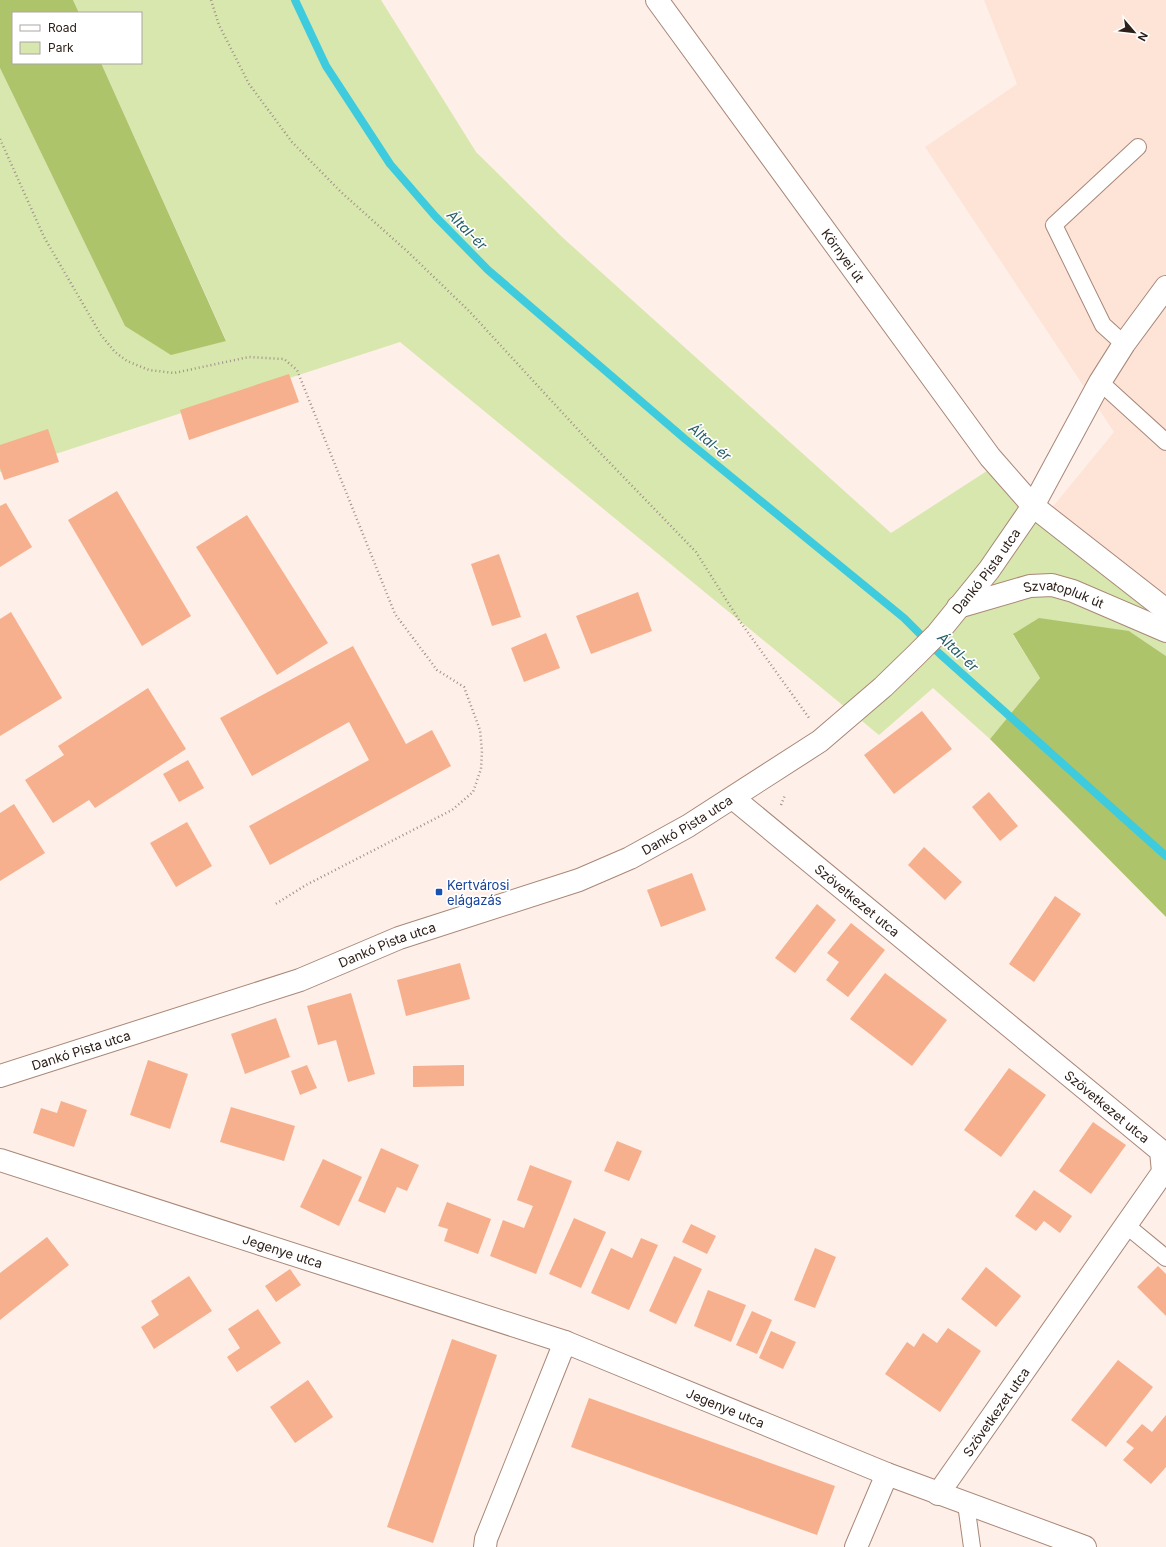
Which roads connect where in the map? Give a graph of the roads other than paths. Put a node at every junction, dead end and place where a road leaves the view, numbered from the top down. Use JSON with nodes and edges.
{"nodes":[{"id":1,"x":657,"y":0,"type":"edge"},
{"id":2,"x":1138,"y":147,"type":"dead end"},
{"id":3,"x":1166,"y":287,"type":"edge"},
{"id":4,"x":1124,"y":344,"type":"junction"},
{"id":5,"x":1100,"y":382,"type":"junction"},
{"id":6,"x":1166,"y":442,"type":"edge"},
{"id":7,"x":1033,"y":506,"type":"junction"},
{"id":8,"x":958,"y":607,"type":"junction"},
{"id":9,"x":1166,"y":610,"type":"edge"},
{"id":10,"x":1166,"y":631,"type":"edge"},
{"id":11,"x":733,"y":798,"type":"junction"},
{"id":12,"x":0,"y":1076,"type":"edge"},
{"id":13,"x":0,"y":1160,"type":"edge"},
{"id":14,"x":1127,"y":1226,"type":"junction"},
{"id":15,"x":1166,"y":1258,"type":"edge"},
{"id":16,"x":565,"y":1342,"type":"junction"},
{"id":17,"x":887,"y":1474,"type":"junction"},
{"id":18,"x":938,"y":1494,"type":"junction"},
{"id":19,"x":966,"y":1504,"type":"junction"},
{"id":20,"x":485,"y":1547,"type":"edge"},
{"id":21,"x":856,"y":1547,"type":"edge"},
{"id":22,"x":972,"y":1547,"type":"edge"},
{"id":23,"x":1085,"y":1547,"type":"edge"}],
"edges":[{"from":1,"to":7,"type":"street","name":"Környei út"},
{"from":2,"to":4,"type":"lane"},
{"from":3,"to":4,"type":"street","name":"Dankó Pista utca"},
{"from":4,"to":5,"type":"street","name":"Dankó Pista utca"},
{"from":5,"to":6,"type":"lane"},
{"from":5,"to":7,"type":"street","name":"Dankó Pista utca"},
{"from":7,"to":8,"type":"street","name":"Dankó Pista utca"},
{"from":7,"to":9,"type":"street"},
{"from":8,"to":10,"type":"street","name":"Szvatopluk út"},
{"from":8,"to":11,"type":"street","name":"Dankó Pista utca"},
{"from":11,"to":12,"type":"street","name":"Dankó Pista utca"},
{"from":11,"to":14,"type":"street","name":"Szövetkezet utca"},
{"from":13,"to":16,"type":"street","name":"Jegenye utca"},
{"from":14,"to":15,"type":"lane"},
{"from":14,"to":18,"type":"street","name":"Szövetkezet utca"},
{"from":16,"to":17,"type":"street","name":"Jegenye utca"},
{"from":16,"to":20,"type":"street"},
{"from":17,"to":18,"type":"street","name":"Jegenye utca"},
{"from":17,"to":21,"type":"street"},
{"from":18,"to":19,"type":"street","name":"Jegenye utca"},
{"from":19,"to":22,"type":"lane"},
{"from":19,"to":23,"type":"street","name":"Jegenye utca"}]}
